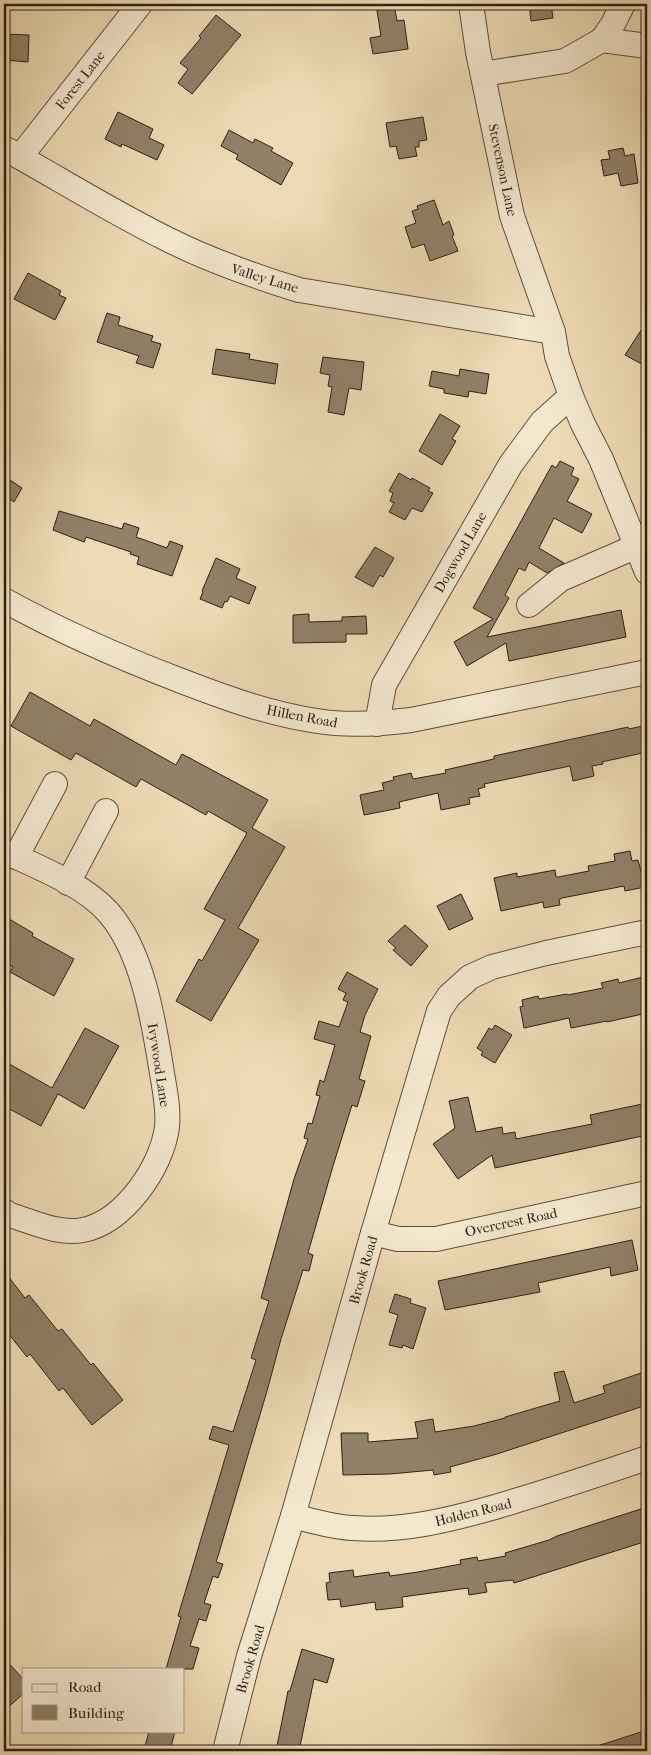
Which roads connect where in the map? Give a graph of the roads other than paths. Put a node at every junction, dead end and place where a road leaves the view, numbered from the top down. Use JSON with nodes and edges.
{"nodes":[{"id":1,"x":140,"y":4,"type":"edge"},
{"id":2,"x":471,"y":4,"type":"edge"},
{"id":3,"x":623,"y":4,"type":"edge"},
{"id":4,"x":602,"y":40,"type":"junction"},
{"id":5,"x":647,"y":46,"type":"edge"},
{"id":6,"x":483,"y":74,"type":"junction"},
{"id":7,"x":12,"y":152,"type":"edge"},
{"id":8,"x":553,"y":332,"type":"junction"},
{"id":9,"x":571,"y":396,"type":"junction"},
{"id":10,"x":601,"y":458,"type":"junction"},
{"id":11,"x":637,"y":546,"type":"junction"},
{"id":12,"x":647,"y":572,"type":"edge"},
{"id":13,"x":4,"y":600,"type":"edge"},
{"id":14,"x":529,"y":605,"type":"dead end"},
{"id":15,"x":647,"y":672,"type":"edge"},
{"id":16,"x":377,"y":724,"type":"junction"},
{"id":17,"x":55,"y":784,"type":"dead end"},
{"id":18,"x":106,"y":811,"type":"dead end"},
{"id":19,"x":10,"y":854,"type":"edge"},
{"id":20,"x":68,"y":883,"type":"junction"},
{"id":21,"x":647,"y":932,"type":"edge"},
{"id":22,"x":647,"y":1192,"type":"edge"},
{"id":23,"x":4,"y":1211,"type":"edge"},
{"id":24,"x":373,"y":1233,"type":"junction"},
{"id":25,"x":647,"y":1458,"type":"edge"},
{"id":26,"x":294,"y":1516,"type":"junction"},
{"id":27,"x":225,"y":1751,"type":"edge"}],
"edges":[{"from":1,"to":7,"type":"street","name":"Forest Lane"},
{"from":2,"to":6,"type":"street","name":"Stevenson Lane"},
{"from":3,"to":4,"type":"street"},
{"from":4,"to":5,"type":"street"},
{"from":4,"to":6,"type":"street"},
{"from":6,"to":8,"type":"street","name":"Stevenson Lane"},
{"from":7,"to":8,"type":"street","name":"Valley Lane"},
{"from":8,"to":9,"type":"street","name":"Stevenson Lane"},
{"from":8,"to":10,"type":"street","name":"Stevenson Lane"},
{"from":9,"to":10,"type":"street","name":"Stevenson Lane"},
{"from":9,"to":16,"type":"street","name":"Dogwood Lane"},
{"from":10,"to":11,"type":"street","name":"Stevenson Lane"},
{"from":11,"to":12,"type":"street","name":"Stevenson Lane"},
{"from":11,"to":14,"type":"street"},
{"from":13,"to":16,"type":"street","name":"Hillen Road"},
{"from":15,"to":16,"type":"street","name":"Hillen Road"},
{"from":17,"to":19,"type":"street"},
{"from":18,"to":20,"type":"street"},
{"from":19,"to":20,"type":"street","name":"Ivywood Lane"},
{"from":20,"to":23,"type":"street","name":"Ivywood Lane"},
{"from":21,"to":24,"type":"street","name":"Brook Road"},
{"from":22,"to":24,"type":"street","name":"Overcrest Road"},
{"from":24,"to":26,"type":"street","name":"Brook Road"},
{"from":25,"to":26,"type":"street","name":"Holden Road"},
{"from":26,"to":27,"type":"street","name":"Brook Road"}]}
